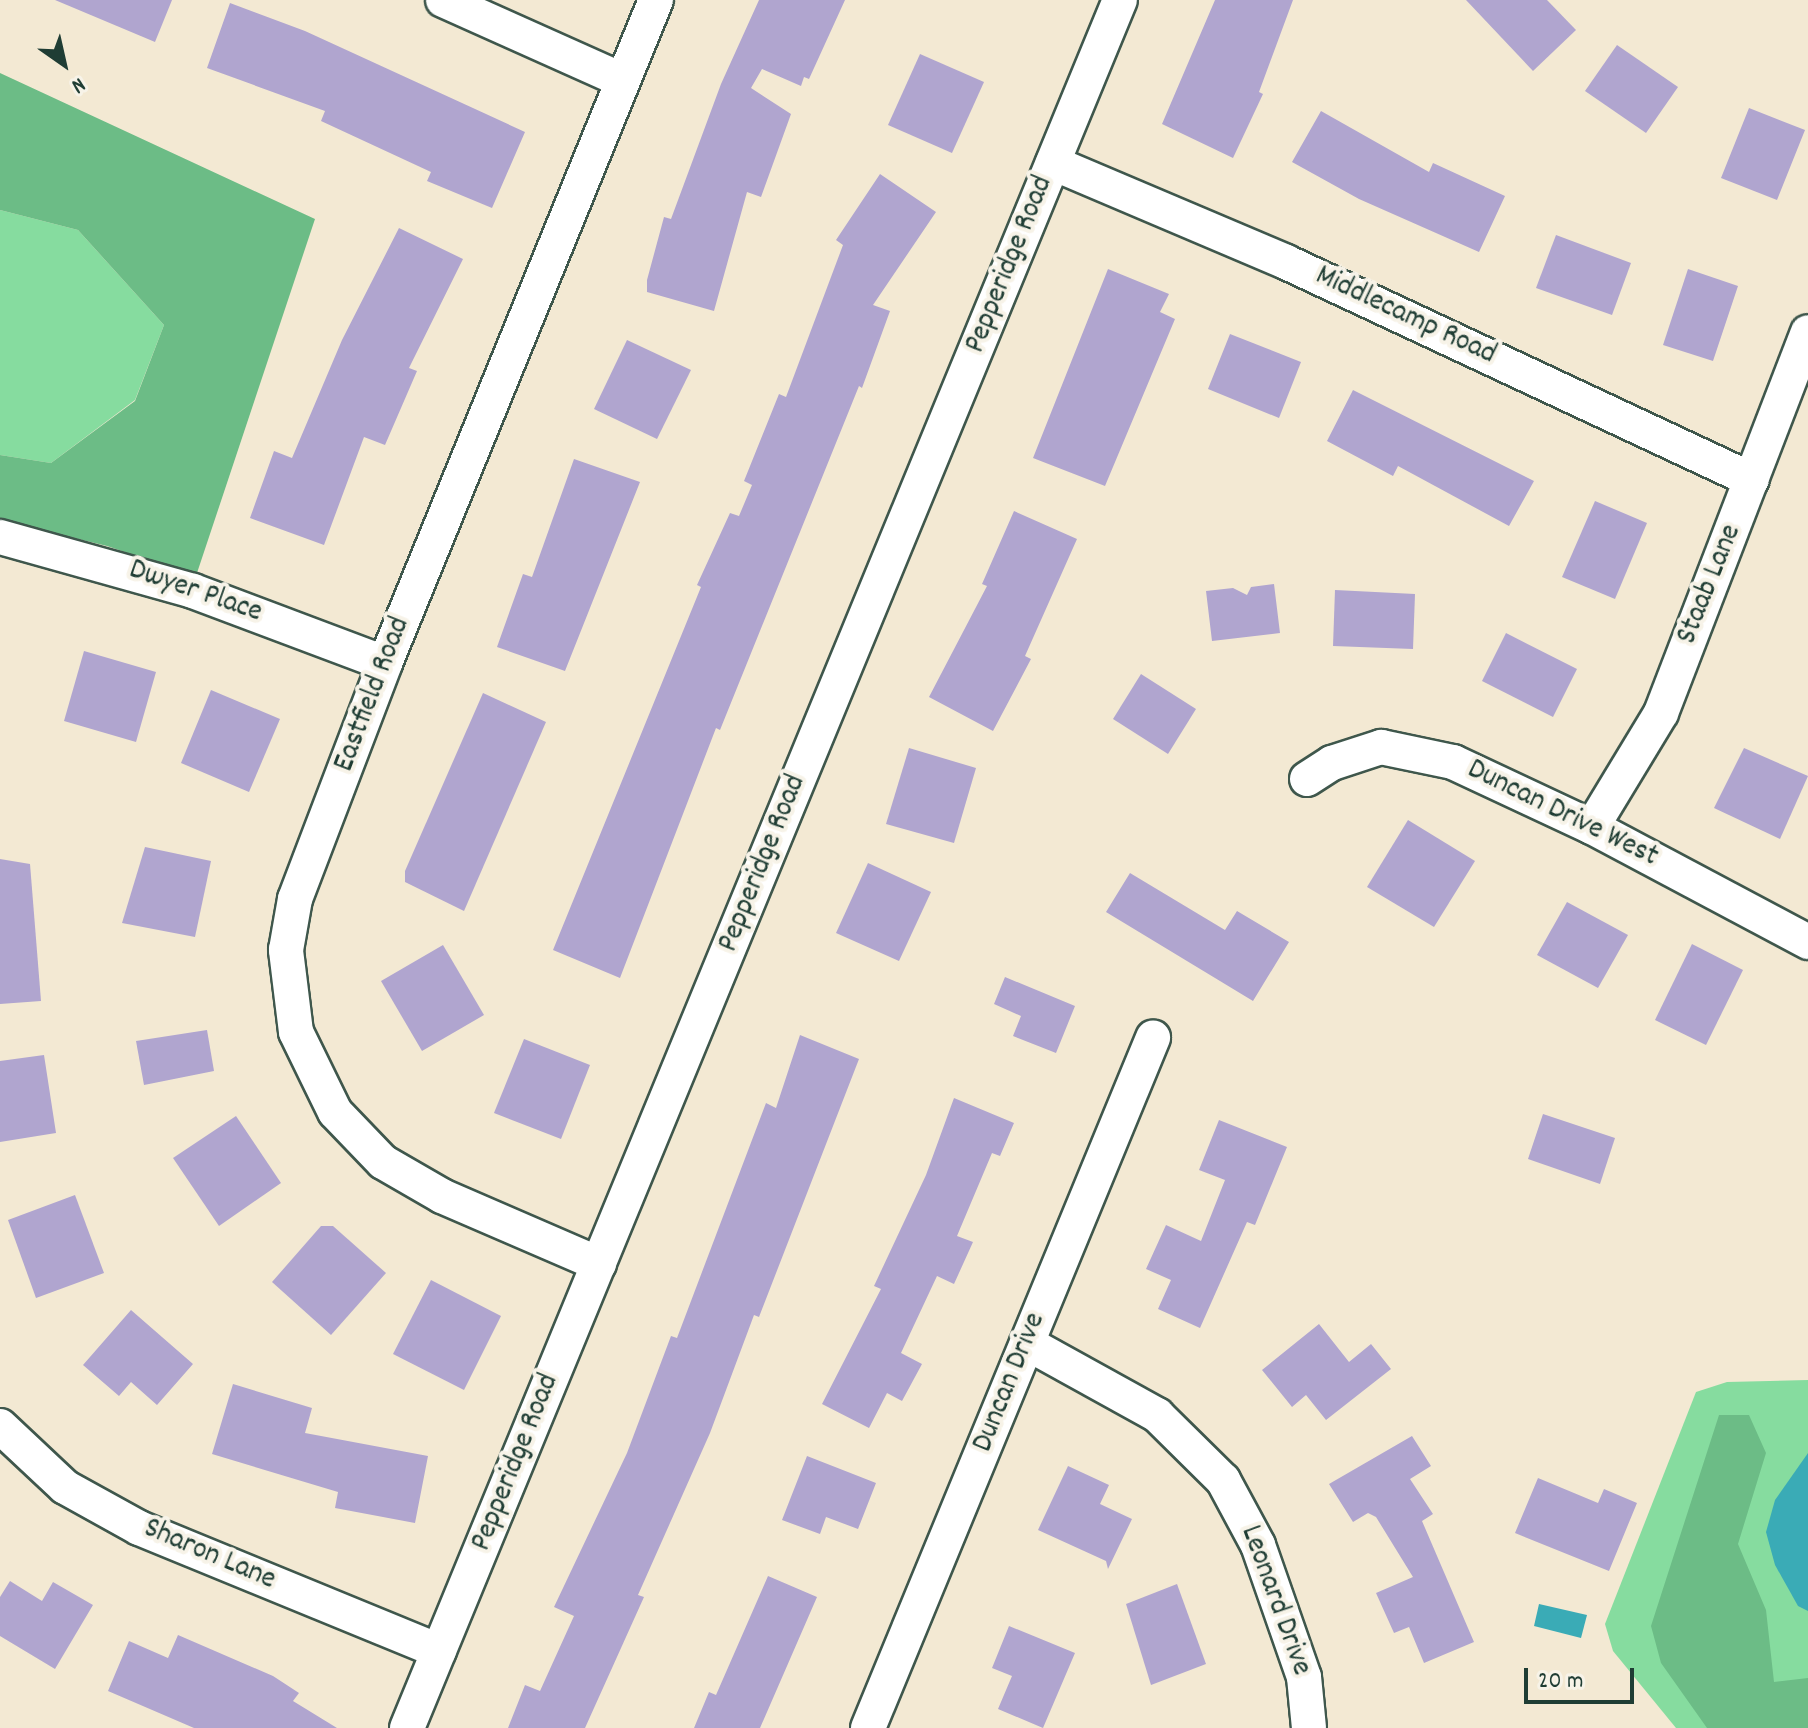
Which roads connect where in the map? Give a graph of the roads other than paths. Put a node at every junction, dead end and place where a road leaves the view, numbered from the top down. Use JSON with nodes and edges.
{"nodes":[{"id":1,"x":443,"y":0,"type":"edge"},
{"id":2,"x":656,"y":0,"type":"edge"},
{"id":3,"x":1120,"y":0,"type":"edge"},
{"id":4,"x":622,"y":80,"type":"junction"},
{"id":5,"x":1053,"y":163,"type":"junction"},
{"id":6,"x":1808,"y":332,"type":"edge"},
{"id":7,"x":1752,"y":480,"type":"junction"},
{"id":8,"x":0,"y":537,"type":"edge"},
{"id":9,"x":385,"y":663,"type":"junction"},
{"id":10,"x":1307,"y":779,"type":"dead end"},
{"id":11,"x":1592,"y":827,"type":"junction"},
{"id":12,"x":1808,"y":942,"type":"edge"},
{"id":13,"x":1153,"y":1038,"type":"dead end"},
{"id":14,"x":599,"y":1264,"type":"junction"},
{"id":15,"x":1027,"y":1343,"type":"junction"},
{"id":16,"x":0,"y":1426,"type":"edge"},
{"id":17,"x":439,"y":1651,"type":"junction"},
{"id":18,"x":407,"y":1728,"type":"edge"},
{"id":19,"x":868,"y":1728,"type":"edge"},
{"id":20,"x":1309,"y":1728,"type":"edge"}],
"edges":[{"from":1,"to":4,"type":"street"},
{"from":2,"to":4,"type":"street","name":"Eastfield Road"},
{"from":3,"to":5,"type":"street","name":"Pepperidge Road"},
{"from":4,"to":9,"type":"street","name":"Eastfield Road"},
{"from":5,"to":7,"type":"street","name":"Middlecamp Road"},
{"from":5,"to":14,"type":"street","name":"Pepperidge Road"},
{"from":6,"to":7,"type":"street","name":"Staab Lane"},
{"from":7,"to":11,"type":"street","name":"Staab Lane"},
{"from":8,"to":9,"type":"street","name":"Dwyer Place"},
{"from":9,"to":14,"type":"street","name":"Eastfield Road"},
{"from":10,"to":11,"type":"street","name":"Duncan Drive West"},
{"from":11,"to":12,"type":"street","name":"Duncan Drive West"},
{"from":13,"to":15,"type":"street","name":"Duncan Drive"},
{"from":14,"to":17,"type":"street","name":"Pepperidge Road"},
{"from":15,"to":19,"type":"street","name":"Duncan Drive"},
{"from":15,"to":20,"type":"street","name":"Leonard Drive"},
{"from":16,"to":17,"type":"street","name":"Sharon Lane"},
{"from":17,"to":18,"type":"street","name":"Pepperidge Road"}]}
